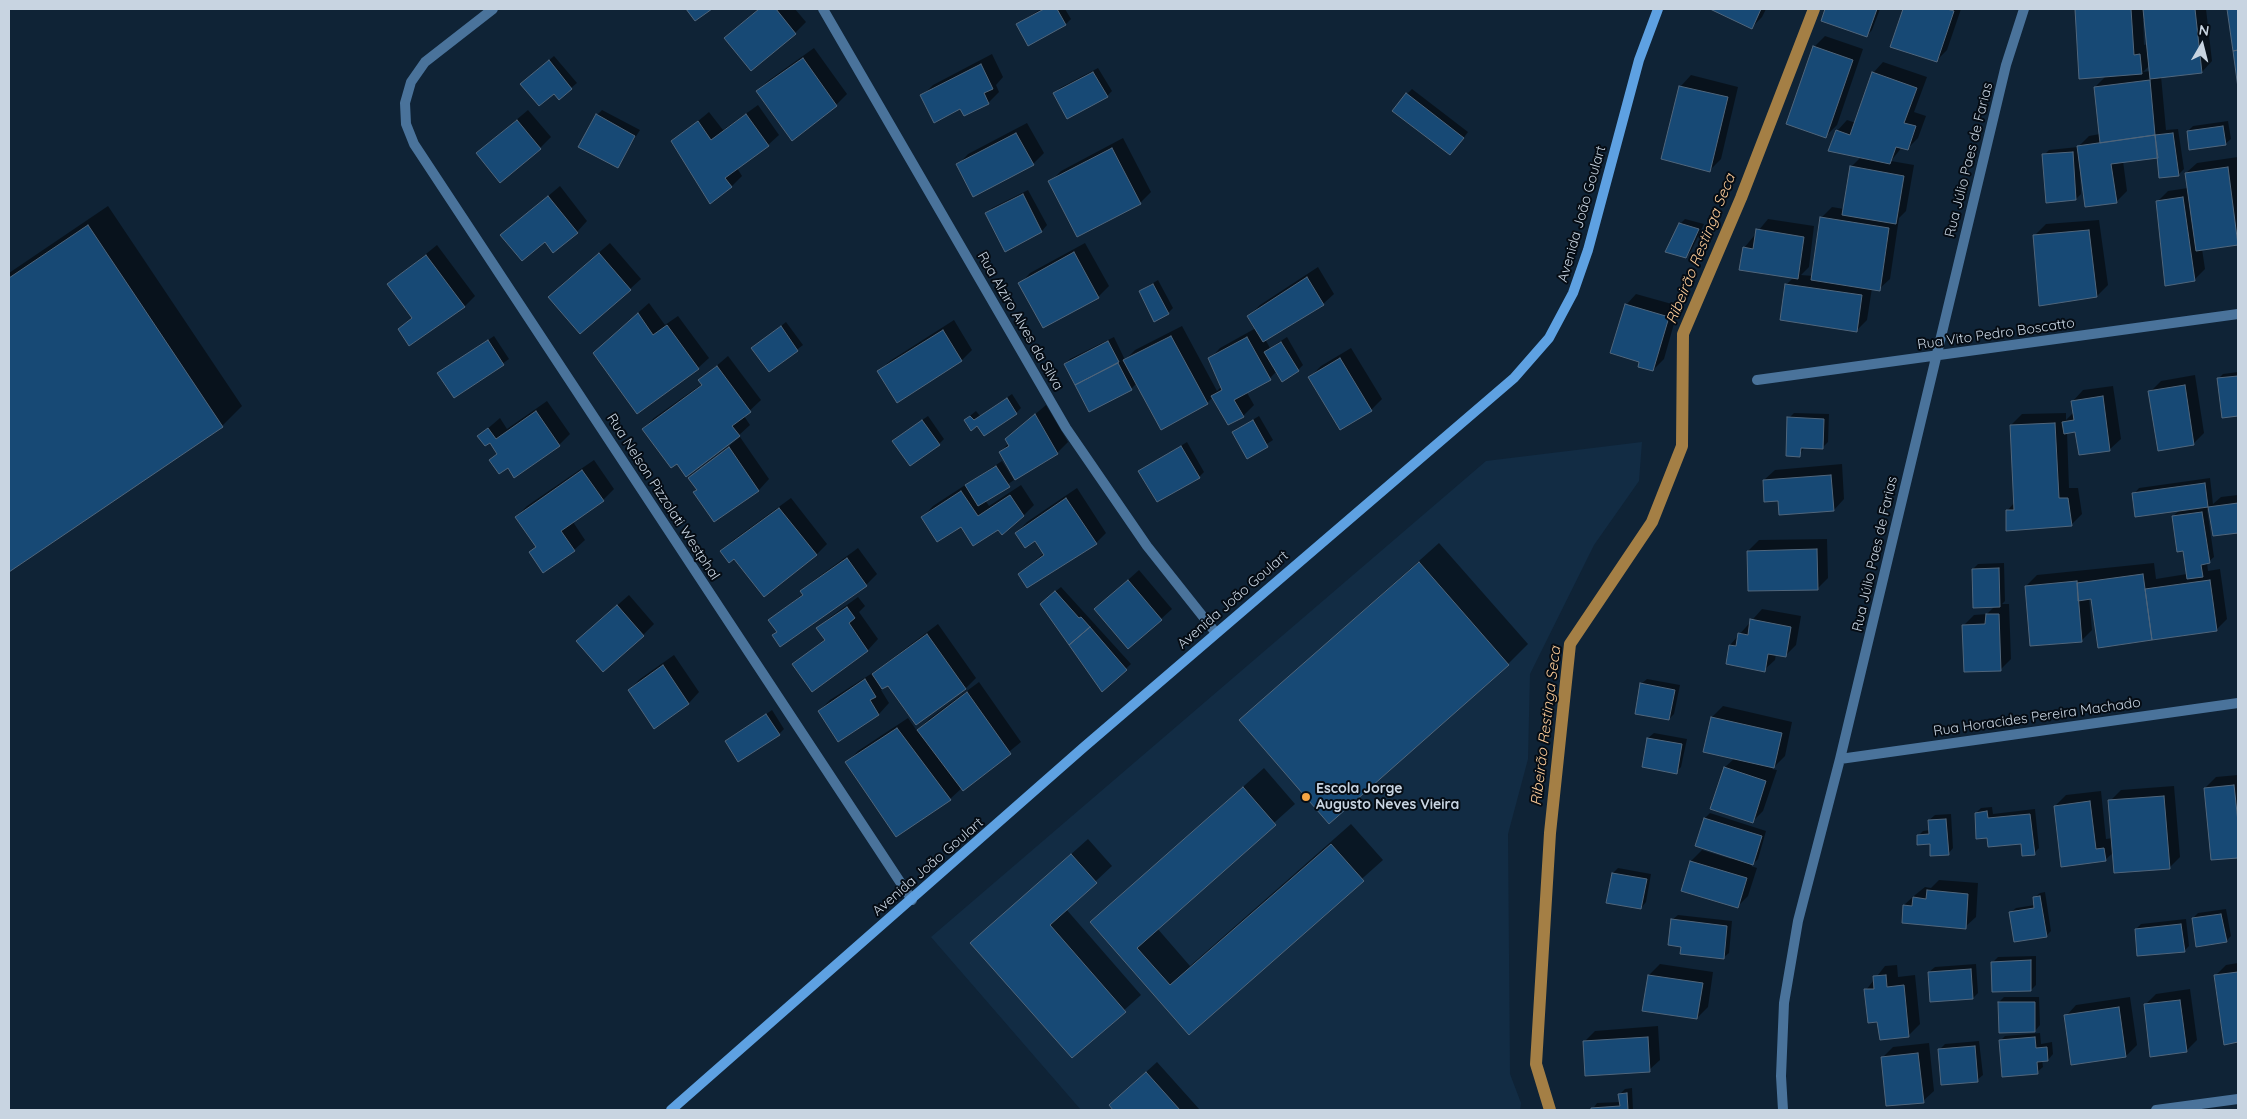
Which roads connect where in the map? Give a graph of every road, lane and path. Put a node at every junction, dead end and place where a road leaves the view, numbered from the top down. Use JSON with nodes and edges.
{"nodes":[{"id":1,"x":493,"y":9,"type":"edge"},
{"id":2,"x":823,"y":9,"type":"edge"},
{"id":3,"x":1658,"y":9,"type":"edge"},
{"id":4,"x":2024,"y":9,"type":"edge"},
{"id":5,"x":2238,"y":314,"type":"edge"},
{"id":6,"x":1936,"y":356,"type":"junction"},
{"id":7,"x":1757,"y":380,"type":"dead end"},
{"id":8,"x":1216,"y":633,"type":"junction"},
{"id":9,"x":2238,"y":703,"type":"edge"},
{"id":10,"x":1840,"y":759,"type":"junction"},
{"id":11,"x":912,"y":900,"type":"junction"},
{"id":12,"x":2238,"y":1098,"type":"edge"},
{"id":13,"x":671,"y":1110,"type":"edge"},
{"id":14,"x":1783,"y":1110,"type":"edge"},
{"id":15,"x":2156,"y":1110,"type":"edge"}],
"edges":[{"from":1,"to":11,"type":"street","name":"Rua Nelson Pizzolati Westphal"},
{"from":2,"to":8,"type":"street","name":"Rua Alziro Alves da Silva"},
{"from":3,"to":8,"type":"main road","name":"Avenida João Goulart"},
{"from":4,"to":6,"type":"street","name":"Rua Júlio Paes de Farias"},
{"from":5,"to":6,"type":"street","name":"Rua Vito Pedro Boscatto"},
{"from":6,"to":7,"type":"street","name":"Rua Vito Pedro Boscatto"},
{"from":6,"to":10,"type":"street","name":"Rua Júlio Paes de Farias"},
{"from":8,"to":11,"type":"main road","name":"Avenida João Goulart"},
{"from":9,"to":10,"type":"street","name":"Rua Horacides Pereira Machado"},
{"from":10,"to":14,"type":"street","name":"Rua Júlio Paes de Farias"},
{"from":11,"to":13,"type":"main road","name":"Avenida João Goulart"},
{"from":12,"to":15,"type":"street"}]}
